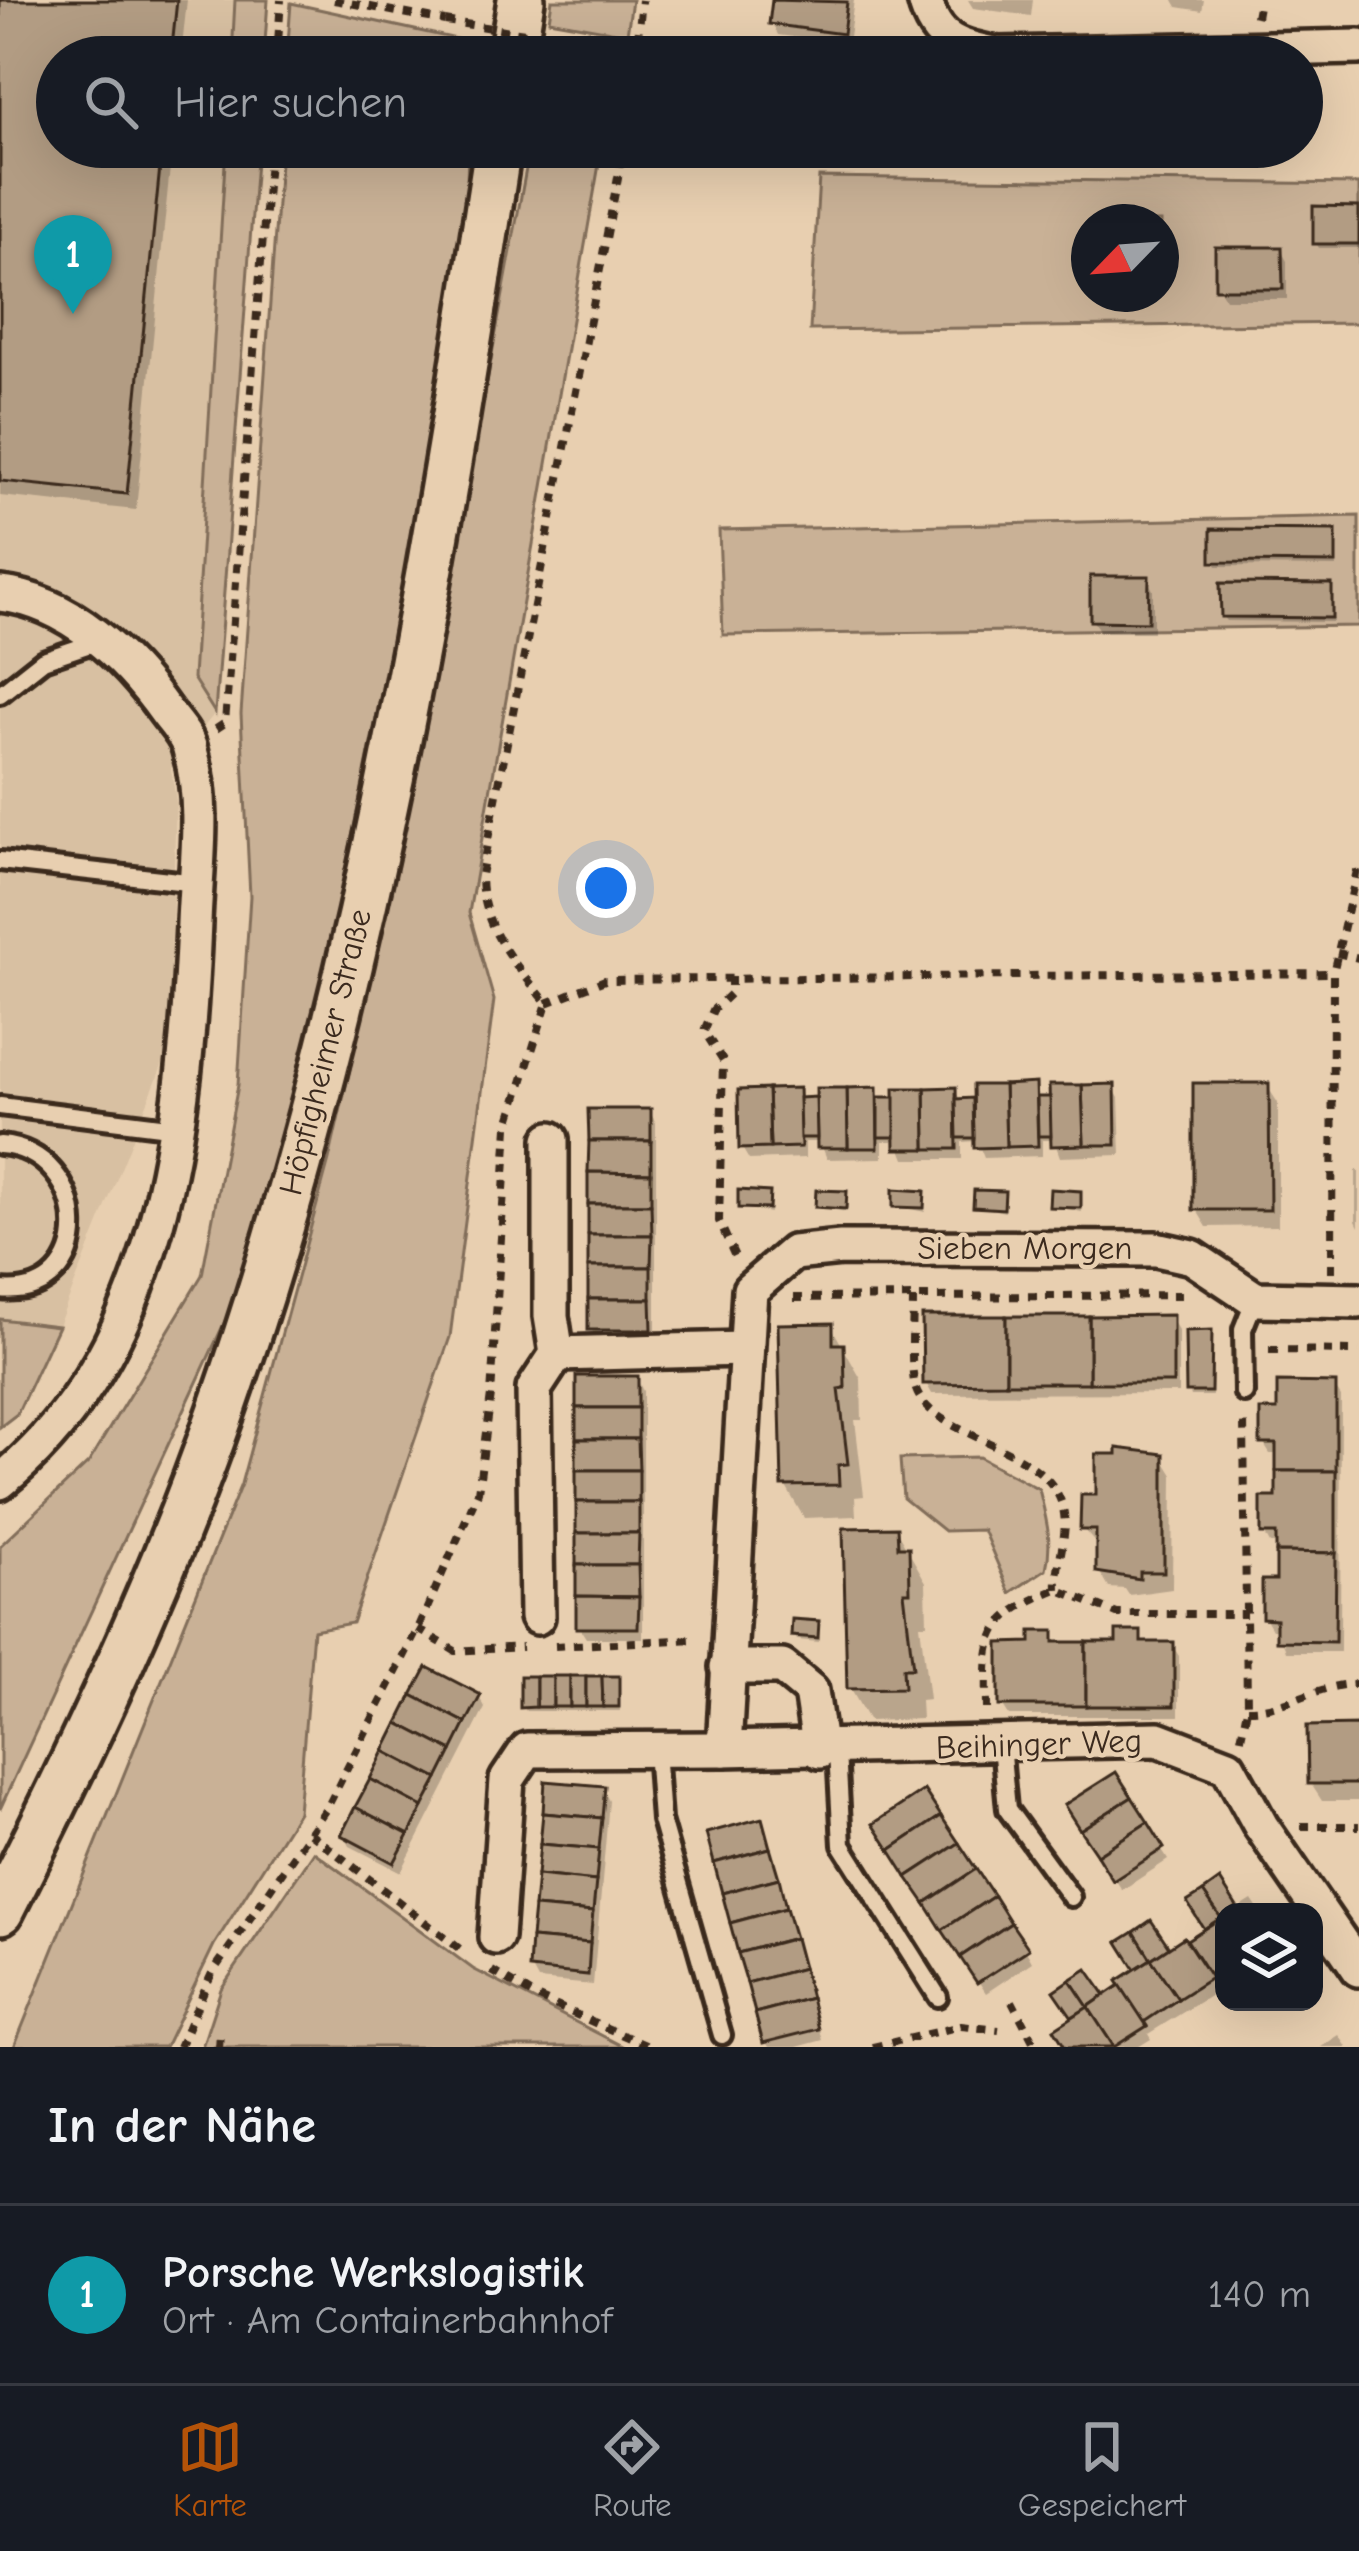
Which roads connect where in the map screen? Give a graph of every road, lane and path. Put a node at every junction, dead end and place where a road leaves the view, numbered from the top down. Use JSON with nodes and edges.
{"nodes":[{"id":1,"x":281,"y":0,"type":"edge"},
{"id":2,"x":334,"y":0,"type":"edge"},
{"id":3,"x":520,"y":0,"type":"edge"},
{"id":4,"x":642,"y":0,"type":"edge"},
{"id":5,"x":925,"y":0,"type":"edge"},
{"id":6,"x":278,"y":36,"type":"edge"},
{"id":7,"x":515,"y":36,"type":"edge"},
{"id":8,"x":545,"y":36,"type":"edge"},
{"id":9,"x":638,"y":36,"type":"edge"},
{"id":10,"x":944,"y":36,"type":"edge"},
{"id":11,"x":1359,"y":46,"type":"edge"},
{"id":12,"x":1323,"y":47,"type":"edge"},
{"id":13,"x":268,"y":168,"type":"edge"},
{"id":14,"x":495,"y":168,"type":"edge"},
{"id":15,"x":620,"y":168,"type":"edge"},
{"id":16,"x":0,"y":595,"type":"edge"},
{"id":17,"x":102,"y":640,"type":"junction"},
{"id":18,"x":0,"y":694,"type":"edge"},
{"id":19,"x":190,"y":746,"type":"junction"},
{"id":20,"x":0,"y":861,"type":"edge"},
{"id":21,"x":1359,"y":862,"type":"edge"},
{"id":22,"x":196,"y":883,"type":"junction"},
{"id":23,"x":1337,"y":953,"type":"junction"},
{"id":24,"x":1359,"y":958,"type":"edge"},
{"id":25,"x":1333,"y":973,"type":"junction"},
{"id":26,"x":731,"y":977,"type":"junction"},
{"id":27,"x":547,"y":1003,"type":"junction"},
{"id":28,"x":0,"y":1106,"type":"edge"},
{"id":29,"x":176,"y":1128,"type":"junction"},
{"id":30,"x":550,"y":1139,"type":"dead end"},
{"id":31,"x":0,"y":1145,"type":"edge"},
{"id":32,"x":0,"y":1290,"type":"edge"},
{"id":33,"x":913,"y":1299,"type":"junction"},
{"id":34,"x":748,"y":1300,"type":"junction"},
{"id":35,"x":1345,"y":1301,"type":"edge"},
{"id":36,"x":1251,"y":1311,"type":"junction"},
{"id":37,"x":743,"y":1348,"type":"junction"},
{"id":38,"x":1243,"y":1350,"type":"junction"},
{"id":39,"x":1359,"y":1351,"type":"edge"},
{"id":40,"x":557,"y":1354,"type":"junction"},
{"id":41,"x":1244,"y":1393,"type":"joint"},
{"id":42,"x":0,"y":1482,"type":"edge"},
{"id":43,"x":1057,"y":1589,"type":"junction"},
{"id":44,"x":1246,"y":1615,"type":"junction"},
{"id":45,"x":537,"y":1618,"type":"dead end"},
{"id":46,"x":418,"y":1629,"type":"junction"},
{"id":47,"x":727,"y":1653,"type":"junction"},
{"id":48,"x":1359,"y":1684,"type":"edge"},
{"id":49,"x":1247,"y":1709,"type":"junction"},
{"id":50,"x":994,"y":1746,"type":"junction"},
{"id":51,"x":656,"y":1749,"type":"junction"},
{"id":52,"x":724,"y":1749,"type":"junction"},
{"id":53,"x":828,"y":1751,"type":"junction"},
{"id":54,"x":1228,"y":1766,"type":"junction"},
{"id":55,"x":1261,"y":1826,"type":"junction"},
{"id":56,"x":1359,"y":1826,"type":"edge"},
{"id":57,"x":1071,"y":1897,"type":"dead end"},
{"id":58,"x":3,"y":1899,"type":"edge"},
{"id":59,"x":496,"y":1937,"type":"dead end"},
{"id":60,"x":1359,"y":1970,"type":"edge"},
{"id":61,"x":938,"y":1996,"type":"dead end"},
{"id":62,"x":1012,"y":2000,"type":"dead end"},
{"id":63,"x":999,"y":2030,"type":"dead end"},
{"id":64,"x":220,"y":2033,"type":"dead end"},
{"id":65,"x":722,"y":2035,"type":"dead end"},
{"id":66,"x":179,"y":2047,"type":"edge"},
{"id":67,"x":219,"y":2047,"type":"edge"},
{"id":68,"x":873,"y":2047,"type":"edge"},
{"id":69,"x":1036,"y":2047,"type":"edge"}],
"edges":[{"from":1,"to":6,"type":"path"},
{"from":2,"to":8,"type":"path","bridge":true},
{"from":3,"to":7,"type":"main road"},
{"from":4,"to":9,"type":"path"},
{"from":5,"to":10,"type":"street"},
{"from":11,"to":12,"type":"street"},
{"from":13,"to":19,"type":"path"},
{"from":14,"to":58,"type":"main road","name":"Höpfigheimer Straße"},
{"from":15,"to":27,"type":"path"},
{"from":16,"to":17,"type":"street"},
{"from":17,"to":18,"type":"lane"},
{"from":17,"to":19,"type":"street"},
{"from":19,"to":22,"type":"street"},
{"from":20,"to":22,"type":"lane"},
{"from":21,"to":23,"type":"path"},
{"from":22,"to":29,"type":"street"},
{"from":23,"to":24,"type":"path"},
{"from":23,"to":25,"type":"path"},
{"from":25,"to":26,"type":"path"},
{"from":25,"to":35,"type":"path"},
{"from":26,"to":27,"type":"path"},
{"from":26,"to":34,"type":"path"},
{"from":27,"to":46,"type":"path"},
{"from":28,"to":29,"type":"lane"},
{"from":29,"to":42,"type":"street"},
{"from":30,"to":40,"type":"street"},
{"from":31,"to":32,"type":"lane"},
{"from":33,"to":34,"type":"path"},
{"from":33,"to":36,"type":"path"},
{"from":33,"to":43,"type":"path"},
{"from":34,"to":36,"type":"street","name":"Sieben Morgen"},
{"from":34,"to":37,"type":"street"},
{"from":35,"to":36,"type":"street"},
{"from":36,"to":38,"type":"lane"},
{"from":37,"to":40,"type":"street"},
{"from":37,"to":47,"type":"street"},
{"from":38,"to":39,"type":"path"},
{"from":38,"to":41,"type":"lane"},
{"from":40,"to":45,"type":"street"},
{"from":41,"to":44,"type":"path"},
{"from":43,"to":44,"type":"path"},
{"from":43,"to":50,"type":"path"},
{"from":44,"to":49,"type":"path"},
{"from":46,"to":47,"type":"path"},
{"from":46,"to":66,"type":"path"},
{"from":47,"to":52,"type":"street"},
{"from":47,"to":53,"type":"street"},
{"from":48,"to":49,"type":"path"},
{"from":49,"to":54,"type":"path"},
{"from":50,"to":53,"type":"street","name":"Beihinger Weg"},
{"from":50,"to":54,"type":"street","name":"Beihinger Weg"},
{"from":50,"to":57,"type":"lane"},
{"from":51,"to":52,"type":"street"},
{"from":51,"to":59,"type":"street"},
{"from":51,"to":65,"type":"lane"},
{"from":52,"to":53,"type":"street"},
{"from":53,"to":61,"type":"lane"},
{"from":54,"to":55,"type":"street"},
{"from":55,"to":56,"type":"path"},
{"from":55,"to":60,"type":"street"},
{"from":62,"to":69,"type":"path"},
{"from":63,"to":68,"type":"path"},
{"from":64,"to":67,"type":"path"}]}
